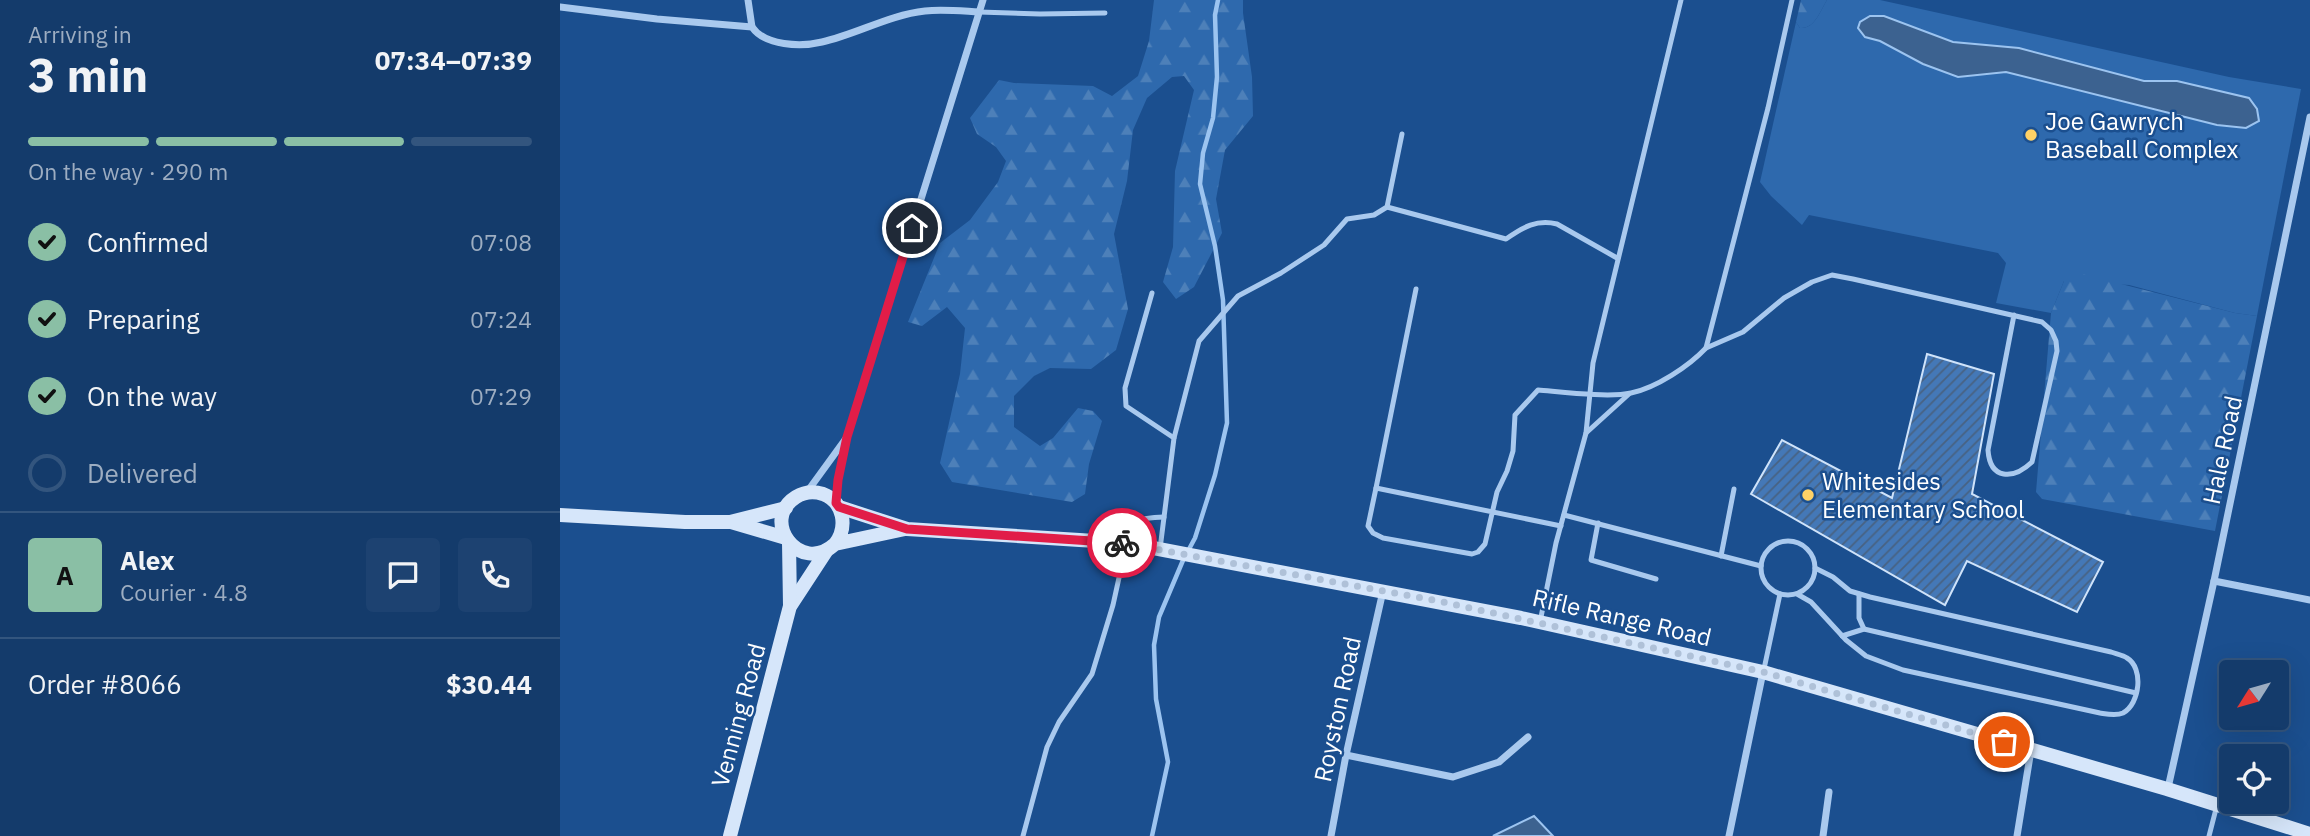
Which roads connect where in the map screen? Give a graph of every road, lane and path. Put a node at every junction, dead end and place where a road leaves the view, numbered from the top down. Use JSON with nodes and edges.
{"nodes":[{"id":1,"x":748,"y":0,"type":"edge"},
{"id":2,"x":983,"y":0,"type":"edge"},
{"id":3,"x":1681,"y":0,"type":"edge"},
{"id":4,"x":1792,"y":0,"type":"edge"},
{"id":5,"x":560,"y":7,"type":"edge"},
{"id":6,"x":979,"y":12,"type":"junction"},
{"id":7,"x":1105,"y":13,"type":"dead end"},
{"id":8,"x":752,"y":27,"type":"junction"},
{"id":9,"x":2310,"y":117,"type":"edge"},
{"id":10,"x":1402,"y":134,"type":"dead end"},
{"id":11,"x":1387,"y":206,"type":"junction"},
{"id":12,"x":1616,"y":258,"type":"junction"},
{"id":13,"x":1416,"y":289,"type":"dead end"},
{"id":14,"x":1152,"y":293,"type":"dead end"},
{"id":15,"x":2014,"y":315,"type":"junction"},
{"id":16,"x":1706,"y":348,"type":"junction"},
{"id":17,"x":1588,"y":393,"type":"junction"},
{"id":18,"x":1629,"y":394,"type":"junction"},
{"id":19,"x":1586,"y":433,"type":"junction"},
{"id":20,"x":847,"y":437,"type":"junction"},
{"id":21,"x":1174,"y":438,"type":"junction"},
{"id":22,"x":1376,"y":488,"type":"junction"},
{"id":23,"x":1734,"y":489,"type":"dead end"},
{"id":24,"x":807,"y":492,"type":"junction"},
{"id":25,"x":837,"y":505,"type":"junction"},
{"id":26,"x":786,"y":508,"type":"junction"},
{"id":27,"x":1494,"y":512,"type":"junction"},
{"id":28,"x":560,"y":515,"type":"edge"},
{"id":29,"x":1564,"y":515,"type":"junction"},
{"id":30,"x":1164,"y":517,"type":"junction"},
{"id":31,"x":730,"y":522,"type":"junction"},
{"id":32,"x":1598,"y":523,"type":"junction"},
{"id":33,"x":1561,"y":526,"type":"junction"},
{"id":34,"x":907,"y":529,"type":"junction"},
{"id":35,"x":787,"y":540,"type":"junction"},
{"id":36,"x":1121,"y":543,"type":"junction"},
{"id":37,"x":831,"y":547,"type":"junction"},
{"id":38,"x":1160,"y":549,"type":"junction"},
{"id":39,"x":1721,"y":556,"type":"junction"},
{"id":40,"x":1761,"y":566,"type":"junction"},
{"id":41,"x":1815,"y":568,"type":"junction"},
{"id":42,"x":1656,"y":579,"type":"dead end"},
{"id":43,"x":2214,"y":580,"type":"junction"},
{"id":44,"x":1383,"y":590,"type":"junction"},
{"id":45,"x":1780,"y":594,"type":"junction"},
{"id":46,"x":1797,"y":594,"type":"junction"},
{"id":47,"x":1859,"y":594,"type":"junction"},
{"id":48,"x":2310,"y":600,"type":"edge"},
{"id":49,"x":790,"y":606,"type":"junction"},
{"id":50,"x":1540,"y":622,"type":"junction"},
{"id":51,"x":1864,"y":629,"type":"junction"},
{"id":52,"x":1842,"y":636,"type":"junction"},
{"id":53,"x":1763,"y":672,"type":"junction"},
{"id":54,"x":2136,"y":693,"type":"junction"},
{"id":55,"x":1528,"y":737,"type":"dead end"},
{"id":56,"x":2031,"y":750,"type":"junction"},
{"id":57,"x":1346,"y":755,"type":"junction"},
{"id":58,"x":2167,"y":789,"type":"junction"},
{"id":59,"x":1829,"y":792,"type":"dead end"},
{"id":60,"x":2217,"y":805,"type":"junction"},
{"id":61,"x":2310,"y":834,"type":"edge"},
{"id":62,"x":730,"y":836,"type":"edge"},
{"id":63,"x":1023,"y":836,"type":"edge"},
{"id":64,"x":1331,"y":836,"type":"edge"},
{"id":65,"x":1729,"y":836,"type":"edge"},
{"id":66,"x":1823,"y":836,"type":"edge"},
{"id":67,"x":2017,"y":836,"type":"edge"},
{"id":68,"x":2209,"y":836,"type":"edge"}],
"edges":[{"from":1,"to":8,"type":"street"},
{"from":2,"to":6,"type":"street"},
{"from":3,"to":12,"type":"lane"},
{"from":4,"to":16,"type":"lane"},
{"from":5,"to":8,"type":"street"},
{"from":6,"to":7,"type":"lane"},
{"from":6,"to":8,"type":"street"},
{"from":6,"to":20,"type":"street"},
{"from":9,"to":43,"type":"street","name":"Hale Road"},
{"from":10,"to":11,"type":"lane"},
{"from":11,"to":12,"type":"lane"},
{"from":11,"to":21,"type":"lane"},
{"from":12,"to":17,"type":"lane"},
{"from":13,"to":22,"type":"lane"},
{"from":14,"to":21,"type":"lane"},
{"from":15,"to":15,"type":"lane"},
{"from":15,"to":16,"type":"lane"},
{"from":16,"to":18,"type":"lane"},
{"from":17,"to":18,"type":"lane"},
{"from":17,"to":19,"type":"lane"},
{"from":17,"to":27,"type":"lane"},
{"from":18,"to":19,"type":"lane"},
{"from":19,"to":29,"type":"lane"},
{"from":20,"to":24,"type":"street"},
{"from":20,"to":25,"type":"street"},
{"from":21,"to":30,"type":"lane"},
{"from":22,"to":27,"type":"lane"},
{"from":22,"to":27,"type":"lane"},
{"from":23,"to":39,"type":"lane"},
{"from":24,"to":25,"type":"main road"},
{"from":24,"to":26,"type":"main road"},
{"from":25,"to":34,"type":"main road","name":"Rifle Range Road"},
{"from":25,"to":37,"type":"main road"},
{"from":26,"to":31,"type":"main road"},
{"from":26,"to":35,"type":"main road"},
{"from":27,"to":33,"type":"lane"},
{"from":28,"to":31,"type":"main road"},
{"from":29,"to":32,"type":"lane"},
{"from":29,"to":33,"type":"lane"},
{"from":30,"to":36,"type":"lane"},
{"from":30,"to":38,"type":"lane"},
{"from":31,"to":35,"type":"main road"},
{"from":32,"to":39,"type":"lane"},
{"from":32,"to":42,"type":"lane"},
{"from":33,"to":50,"type":"lane"},
{"from":34,"to":36,"type":"main road","name":"Rifle Range Road"},
{"from":34,"to":37,"type":"main road","name":"Rifle Range Road"},
{"from":35,"to":37,"type":"main road"},
{"from":35,"to":49,"type":"main road","name":"Venning Road"},
{"from":36,"to":38,"type":"main road","name":"Rifle Range Road"},
{"from":36,"to":63,"type":"lane"},
{"from":37,"to":49,"type":"main road","name":"Venning Road"},
{"from":38,"to":44,"type":"main road","name":"Rifle Range Road"},
{"from":39,"to":40,"type":"lane"},
{"from":40,"to":41,"type":"lane"},
{"from":40,"to":45,"type":"lane"},
{"from":41,"to":46,"type":"lane"},
{"from":41,"to":47,"type":"lane"},
{"from":43,"to":48,"type":"street"},
{"from":43,"to":58,"type":"street","name":"Hale Road"},
{"from":44,"to":50,"type":"main road","name":"Rifle Range Road"},
{"from":44,"to":57,"type":"street","name":"Royston Road"},
{"from":45,"to":46,"type":"lane"},
{"from":45,"to":53,"type":"lane"},
{"from":46,"to":52,"type":"lane"},
{"from":47,"to":51,"type":"lane"},
{"from":47,"to":54,"type":"lane"},
{"from":49,"to":62,"type":"main road","name":"Venning Road"},
{"from":50,"to":53,"type":"main road","name":"Rifle Range Road"},
{"from":51,"to":52,"type":"lane"},
{"from":51,"to":54,"type":"lane"},
{"from":52,"to":54,"type":"lane"},
{"from":53,"to":56,"type":"main road","name":"Rifle Range Road"},
{"from":53,"to":65,"type":"street"},
{"from":55,"to":57,"type":"street"},
{"from":56,"to":58,"type":"main road","name":"Rifle Range Road"},
{"from":56,"to":67,"type":"street"},
{"from":57,"to":64,"type":"street","name":"Royston Road"},
{"from":58,"to":60,"type":"main road","name":"Rifle Range Road"},
{"from":59,"to":66,"type":"street"},
{"from":60,"to":61,"type":"main road","name":"Rifle Range Road"},
{"from":60,"to":68,"type":"lane"}]}
